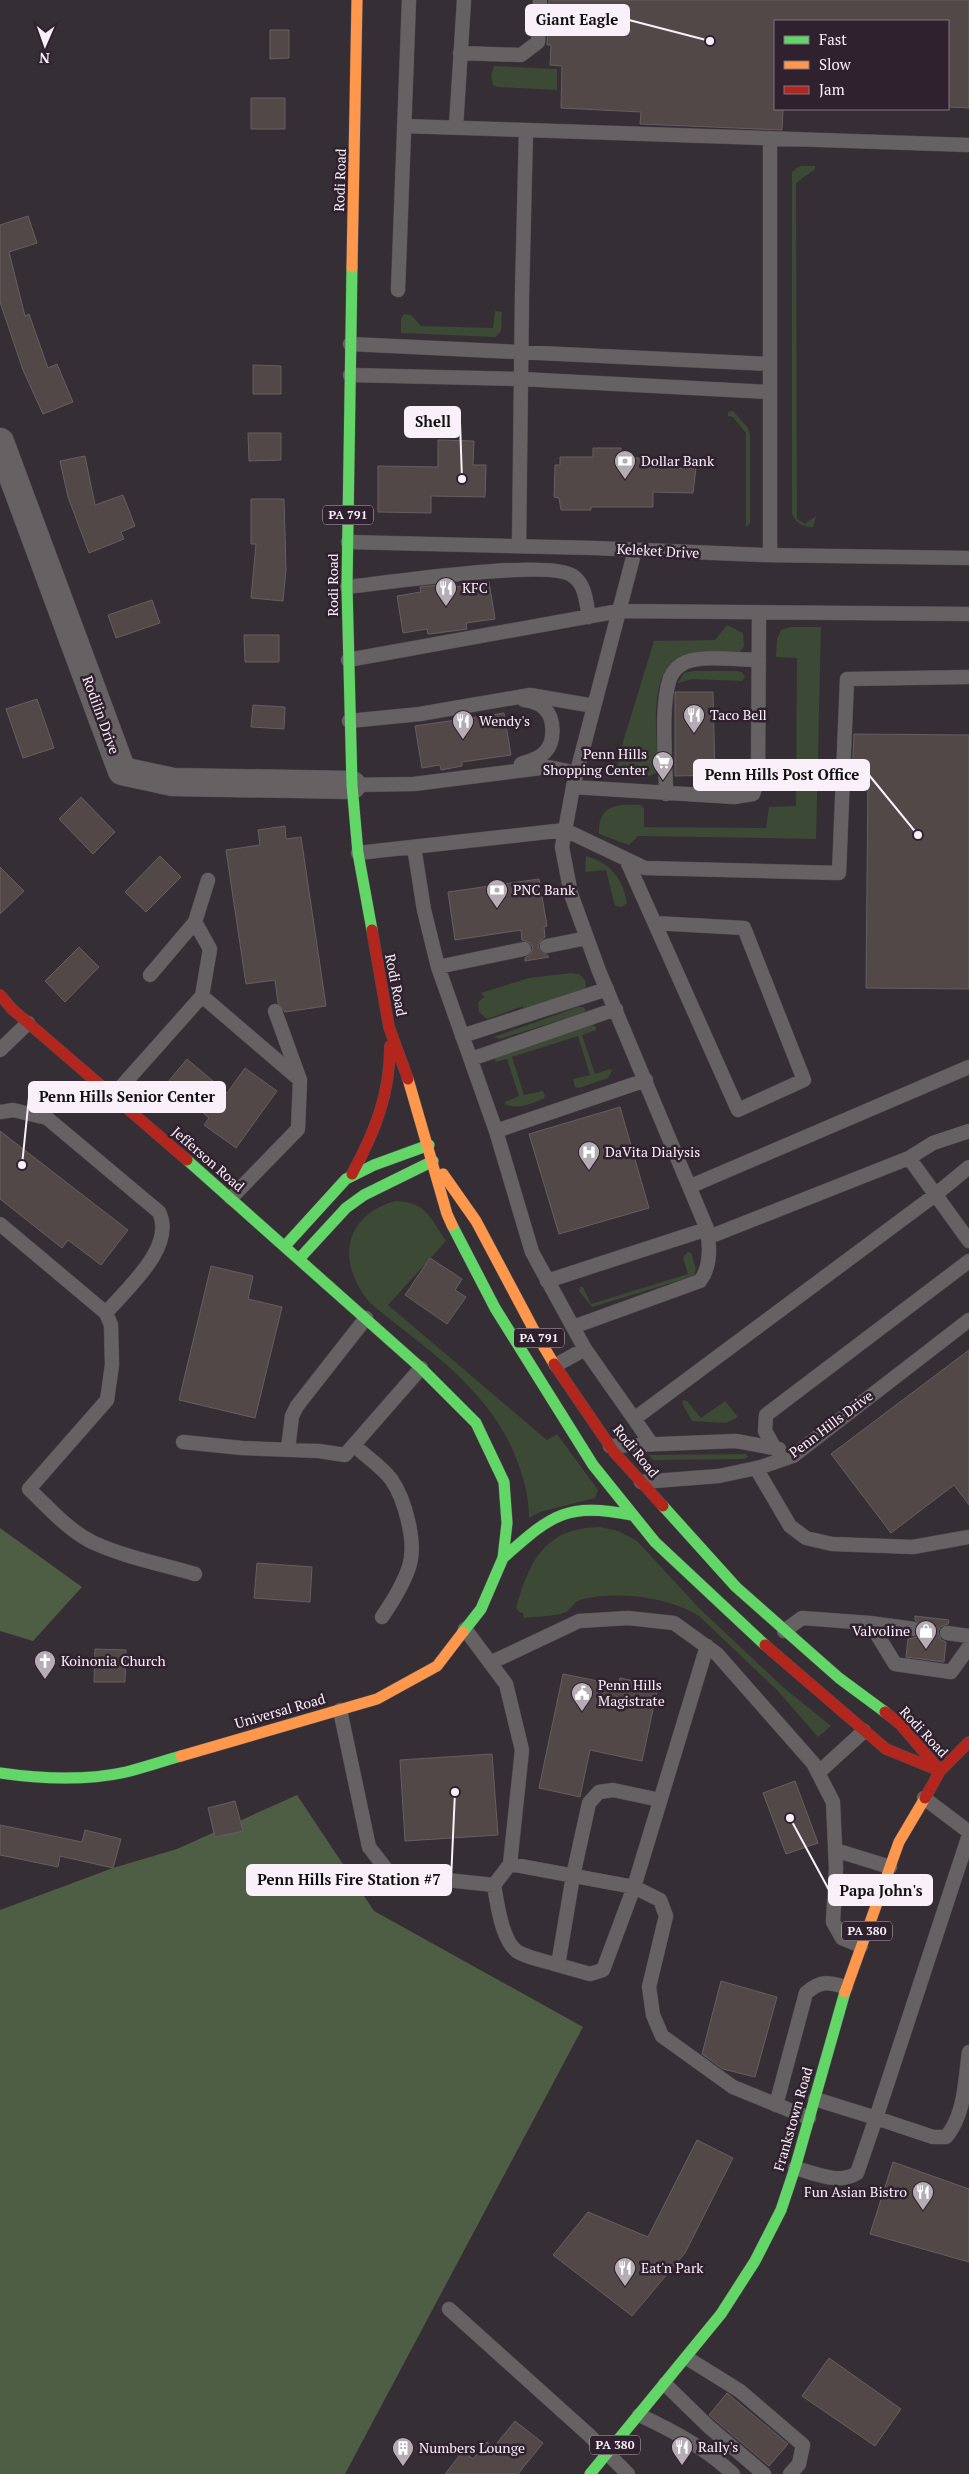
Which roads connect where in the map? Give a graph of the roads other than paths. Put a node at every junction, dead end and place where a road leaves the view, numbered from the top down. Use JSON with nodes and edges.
{"nodes":[{"id":1,"x":357,"y":0,"type":"edge"},
{"id":2,"x":409,"y":0,"type":"edge"},
{"id":3,"x":464,"y":0,"type":"edge"},
{"id":4,"x":540,"y":0,"type":"edge"},
{"id":5,"x":460,"y":53,"type":"junction"},
{"id":6,"x":404,"y":126,"type":"junction"},
{"id":7,"x":456,"y":128,"type":"junction"},
{"id":8,"x":526,"y":130,"type":"junction"},
{"id":9,"x":770,"y":138,"type":"junction"},
{"id":10,"x":969,"y":145,"type":"edge"},
{"id":11,"x":398,"y":290,"type":"dead end"},
{"id":12,"x":350,"y":344,"type":"junction"},
{"id":13,"x":521,"y":352,"type":"junction"},
{"id":14,"x":770,"y":364,"type":"junction"},
{"id":15,"x":350,"y":375,"type":"junction"},
{"id":16,"x":521,"y":379,"type":"junction"},
{"id":17,"x":770,"y":392,"type":"junction"},
{"id":18,"x":0,"y":442,"type":"edge"},
{"id":19,"x":348,"y":542,"type":"junction"},
{"id":20,"x":519,"y":546,"type":"junction"},
{"id":21,"x":635,"y":550,"type":"junction"},
{"id":22,"x":770,"y":555,"type":"junction"},
{"id":23,"x":969,"y":558,"type":"edge"},
{"id":24,"x":347,"y":587,"type":"junction"},
{"id":25,"x":619,"y":611,"type":"junction"},
{"id":26,"x":759,"y":612,"type":"junction"},
{"id":27,"x":969,"y":614,"type":"edge"},
{"id":28,"x":589,"y":617,"type":"junction"},
{"id":29,"x":348,"y":660,"type":"junction"},
{"id":30,"x":759,"y":660,"type":"junction"},
{"id":31,"x":969,"y":677,"type":"edge"},
{"id":32,"x":515,"y":698,"type":"junction"},
{"id":33,"x":594,"y":706,"type":"junction"},
{"id":34,"x":349,"y":721,"type":"junction"},
{"id":35,"x":494,"y":772,"type":"junction"},
{"id":36,"x":577,"y":773,"type":"junction"},
{"id":37,"x":352,"y":785,"type":"junction"},
{"id":38,"x":573,"y":787,"type":"junction"},
{"id":39,"x":666,"y":794,"type":"junction"},
{"id":40,"x":565,"y":830,"type":"junction"},
{"id":41,"x":414,"y":847,"type":"junction"},
{"id":42,"x":358,"y":853,"type":"junction"},
{"id":43,"x":626,"y":859,"type":"junction"},
{"id":44,"x":208,"y":880,"type":"dead end"},
{"id":45,"x":195,"y":922,"type":"junction"},
{"id":46,"x":655,"y":923,"type":"junction"},
{"id":47,"x":587,"y":938,"type":"junction"},
{"id":48,"x":547,"y":946,"type":"dead end"},
{"id":49,"x":524,"y":949,"type":"dead end"},
{"id":50,"x":438,"y":967,"type":"junction"},
{"id":51,"x":150,"y":974,"type":"dead end"},
{"id":52,"x":607,"y":989,"type":"junction"},
{"id":53,"x":0,"y":995,"type":"edge"},
{"id":54,"x":202,"y":996,"type":"junction"},
{"id":55,"x":616,"y":1009,"type":"junction"},
{"id":56,"x":275,"y":1012,"type":"dead end"},
{"id":57,"x":28,"y":1023,"type":"junction"},
{"id":58,"x":389,"y":1027,"type":"junction"},
{"id":59,"x":462,"y":1036,"type":"junction"},
{"id":60,"x":0,"y":1050,"type":"edge"},
{"id":61,"x":471,"y":1059,"type":"junction"},
{"id":62,"x":969,"y":1067,"type":"edge"},
{"id":63,"x":300,"y":1080,"type":"junction"},
{"id":64,"x":646,"y":1080,"type":"junction"},
{"id":65,"x":113,"y":1096,"type":"junction"},
{"id":66,"x":0,"y":1112,"type":"edge"},
{"id":67,"x":496,"y":1131,"type":"junction"},
{"id":68,"x":969,"y":1131,"type":"edge"},
{"id":69,"x":428,"y":1145,"type":"junction"},
{"id":70,"x":909,"y":1158,"type":"junction"},
{"id":71,"x":433,"y":1161,"type":"junction"},
{"id":72,"x":969,"y":1167,"type":"edge"},
{"id":73,"x":352,"y":1174,"type":"junction"},
{"id":74,"x":691,"y":1186,"type":"junction"},
{"id":75,"x":935,"y":1195,"type":"junction"},
{"id":76,"x":231,"y":1198,"type":"junction"},
{"id":77,"x":0,"y":1224,"type":"edge"},
{"id":78,"x":708,"y":1233,"type":"junction"},
{"id":79,"x":969,"y":1241,"type":"edge"},
{"id":80,"x":285,"y":1246,"type":"junction"},
{"id":81,"x":299,"y":1259,"type":"junction"},
{"id":82,"x":969,"y":1262,"type":"edge"},
{"id":83,"x":547,"y":1281,"type":"junction"},
{"id":84,"x":106,"y":1313,"type":"junction"},
{"id":85,"x":366,"y":1318,"type":"junction"},
{"id":86,"x":969,"y":1320,"type":"edge"},
{"id":87,"x":573,"y":1327,"type":"junction"},
{"id":88,"x":585,"y":1348,"type":"junction"},
{"id":89,"x":556,"y":1365,"type":"junction"},
{"id":90,"x":421,"y":1368,"type":"junction"},
{"id":91,"x":634,"y":1419,"type":"junction"},
{"id":92,"x":183,"y":1442,"type":"dead end"},
{"id":93,"x":651,"y":1443,"type":"junction"},
{"id":94,"x":354,"y":1445,"type":"junction"},
{"id":95,"x":610,"y":1446,"type":"junction"},
{"id":96,"x":774,"y":1447,"type":"junction"},
{"id":97,"x":288,"y":1449,"type":"junction"},
{"id":98,"x":793,"y":1456,"type":"junction"},
{"id":99,"x":756,"y":1468,"type":"junction"},
{"id":100,"x":641,"y":1482,"type":"junction"},
{"id":101,"x":632,"y":1515,"type":"junction"},
{"id":102,"x":969,"y":1537,"type":"edge"},
{"id":103,"x":503,"y":1558,"type":"junction"},
{"id":104,"x":196,"y":1574,"type":"dead end"},
{"id":105,"x":382,"y":1617,"type":"dead end"},
{"id":106,"x":870,"y":1623,"type":"junction"},
{"id":107,"x":914,"y":1629,"type":"dead end"},
{"id":108,"x":465,"y":1630,"type":"junction"},
{"id":109,"x":784,"y":1631,"type":"junction"},
{"id":110,"x":947,"y":1633,"type":"dead end"},
{"id":111,"x":969,"y":1636,"type":"edge"},
{"id":112,"x":706,"y":1646,"type":"junction"},
{"id":113,"x":969,"y":1648,"type":"edge"},
{"id":114,"x":490,"y":1663,"type":"junction"},
{"id":115,"x":340,"y":1710,"type":"junction"},
{"id":116,"x":864,"y":1731,"type":"junction"},
{"id":117,"x":969,"y":1742,"type":"edge"},
{"id":118,"x":940,"y":1771,"type":"junction"},
{"id":119,"x":818,"y":1772,"type":"junction"},
{"id":120,"x":0,"y":1773,"type":"edge"},
{"id":121,"x":924,"y":1798,"type":"junction"},
{"id":122,"x":660,"y":1800,"type":"junction"},
{"id":123,"x":969,"y":1833,"type":"edge"},
{"id":124,"x":835,"y":1850,"type":"junction"},
{"id":125,"x":510,"y":1864,"type":"junction"},
{"id":126,"x":890,"y":1867,"type":"junction"},
{"id":127,"x":573,"y":1876,"type":"junction"},
{"id":128,"x":494,"y":1885,"type":"junction"},
{"id":129,"x":634,"y":1887,"type":"junction"},
{"id":130,"x":861,"y":1946,"type":"junction"},
{"id":131,"x":558,"y":1965,"type":"junction"},
{"id":132,"x":846,"y":1987,"type":"junction"},
{"id":133,"x":969,"y":2052,"type":"edge"},
{"id":134,"x":815,"y":2100,"type":"junction"},
{"id":135,"x":776,"y":2105,"type":"junction"},
{"id":136,"x":810,"y":2118,"type":"junction"},
{"id":137,"x":876,"y":2118,"type":"junction"},
{"id":138,"x":795,"y":2168,"type":"junction"},
{"id":139,"x":449,"y":2309,"type":"dead end"},
{"id":140,"x":687,"y":2358,"type":"junction"},
{"id":141,"x":665,"y":2384,"type":"junction"},
{"id":142,"x":639,"y":2416,"type":"junction"},
{"id":143,"x":608,"y":2453,"type":"junction"},
{"id":144,"x":590,"y":2474,"type":"edge"},
{"id":145,"x":628,"y":2474,"type":"edge"},
{"id":146,"x":733,"y":2474,"type":"edge"},
{"id":147,"x":764,"y":2474,"type":"edge"},
{"id":148,"x":790,"y":2474,"type":"edge"}],
"edges":[{"from":1,"to":12,"type":"main road","name":"Rodi Road","number":"PA 791"},
{"from":2,"to":6,"type":"lane"},
{"from":3,"to":5,"type":"lane"},
{"from":4,"to":5,"type":"lane"},
{"from":5,"to":7,"type":"lane"},
{"from":6,"to":7,"type":"lane"},
{"from":6,"to":11,"type":"lane"},
{"from":7,"to":8,"type":"lane"},
{"from":8,"to":9,"type":"lane"},
{"from":8,"to":13,"type":"lane"},
{"from":9,"to":10,"type":"lane"},
{"from":9,"to":14,"type":"lane"},
{"from":12,"to":13,"type":"lane"},
{"from":12,"to":15,"type":"main road","name":"Rodi Road","number":"PA 791"},
{"from":13,"to":14,"type":"lane"},
{"from":13,"to":16,"type":"lane"},
{"from":14,"to":17,"type":"lane"},
{"from":15,"to":16,"type":"lane"},
{"from":15,"to":19,"type":"main road","name":"Rodi Road","number":"PA 791"},
{"from":16,"to":17,"type":"lane"},
{"from":16,"to":20,"type":"lane"},
{"from":17,"to":22,"type":"lane"},
{"from":18,"to":37,"type":"street","name":"Rodilin Drive"},
{"from":19,"to":20,"type":"lane","name":"Keleket Drive"},
{"from":19,"to":24,"type":"main road","name":"Rodi Road","number":"PA 791"},
{"from":20,"to":21,"type":"lane","name":"Keleket Drive"},
{"from":21,"to":22,"type":"lane","name":"Keleket Drive"},
{"from":21,"to":25,"type":"lane"},
{"from":22,"to":23,"type":"lane","name":"Keleket Drive"},
{"from":24,"to":28,"type":"lane"},
{"from":24,"to":29,"type":"main road","name":"Rodi Road","number":"PA 791"},
{"from":25,"to":26,"type":"lane"},
{"from":25,"to":28,"type":"lane"},
{"from":25,"to":33,"type":"lane"},
{"from":26,"to":27,"type":"lane"},
{"from":26,"to":30,"type":"lane"},
{"from":28,"to":29,"type":"lane"},
{"from":29,"to":34,"type":"main road","name":"Rodi Road","number":"PA 791"},
{"from":30,"to":39,"type":"lane"},
{"from":30,"to":39,"type":"lane"},
{"from":31,"to":43,"type":"lane"},
{"from":32,"to":33,"type":"lane"},
{"from":32,"to":34,"type":"lane"},
{"from":32,"to":35,"type":"lane"},
{"from":33,"to":36,"type":"lane"},
{"from":34,"to":37,"type":"main road","name":"Rodi Road","number":"PA 791"},
{"from":35,"to":36,"type":"lane"},
{"from":35,"to":37,"type":"lane"},
{"from":36,"to":38,"type":"lane"},
{"from":37,"to":42,"type":"main road","name":"Rodi Road","number":"PA 791"},
{"from":38,"to":39,"type":"lane"},
{"from":38,"to":40,"type":"lane"},
{"from":40,"to":41,"type":"lane"},
{"from":40,"to":43,"type":"lane"},
{"from":40,"to":47,"type":"lane"},
{"from":41,"to":42,"type":"lane"},
{"from":41,"to":50,"type":"lane"},
{"from":42,"to":58,"type":"main road","name":"Rodi Road","number":"PA 791"},
{"from":43,"to":46,"type":"lane"},
{"from":44,"to":45,"type":"lane"},
{"from":45,"to":51,"type":"lane"},
{"from":45,"to":54,"type":"lane"},
{"from":46,"to":46,"type":"lane"},
{"from":47,"to":48,"type":"lane"},
{"from":47,"to":52,"type":"lane"},
{"from":49,"to":50,"type":"lane"},
{"from":50,"to":59,"type":"lane"},
{"from":52,"to":55,"type":"lane"},
{"from":52,"to":59,"type":"lane"},
{"from":53,"to":57,"type":"main road","name":"Jefferson Road"},
{"from":54,"to":63,"type":"lane"},
{"from":54,"to":65,"type":"lane"},
{"from":55,"to":61,"type":"lane"},
{"from":55,"to":64,"type":"lane"},
{"from":56,"to":63,"type":"lane"},
{"from":57,"to":60,"type":"lane"},
{"from":57,"to":65,"type":"main road","name":"Jefferson Road"},
{"from":58,"to":69,"type":"main road","name":"Rodi Road","number":"PA 791"},
{"from":58,"to":73,"type":"main road"},
{"from":59,"to":61,"type":"lane"},
{"from":61,"to":67,"type":"lane"},
{"from":62,"to":74,"type":"lane"},
{"from":63,"to":76,"type":"lane"},
{"from":64,"to":67,"type":"lane"},
{"from":64,"to":74,"type":"lane"},
{"from":65,"to":76,"type":"main road","name":"Jefferson Road"},
{"from":66,"to":84,"type":"lane"},
{"from":67,"to":83,"type":"lane"},
{"from":68,"to":70,"type":"lane"},
{"from":69,"to":71,"type":"main road","name":"Rodi Road","number":"PA 791"},
{"from":69,"to":73,"type":"main road"},
{"from":70,"to":75,"type":"lane"},
{"from":70,"to":78,"type":"lane"},
{"from":71,"to":81,"type":"main road"},
{"from":71,"to":89,"type":"main road","name":"Rodi Road","number":"PA 791"},
{"from":71,"to":101,"type":"main road","name":"Rodi Road","number":"PA 791"},
{"from":72,"to":75,"type":"lane"},
{"from":73,"to":80,"type":"main road"},
{"from":74,"to":78,"type":"lane"},
{"from":75,"to":79,"type":"lane"},
{"from":75,"to":91,"type":"lane"},
{"from":76,"to":80,"type":"main road","name":"Jefferson Road"},
{"from":77,"to":84,"type":"lane"},
{"from":78,"to":83,"type":"lane"},
{"from":78,"to":87,"type":"lane"},
{"from":80,"to":81,"type":"main road","name":"Jefferson Road"},
{"from":81,"to":85,"type":"main road","name":"Jefferson Road"},
{"from":82,"to":96,"type":"lane"},
{"from":83,"to":87,"type":"lane"},
{"from":84,"to":104,"type":"lane"},
{"from":85,"to":90,"type":"main road","name":"Universal Road"},
{"from":85,"to":97,"type":"lane"},
{"from":86,"to":98,"type":"lane","name":"Penn Hills Drive"},
{"from":87,"to":88,"type":"lane"},
{"from":88,"to":89,"type":"lane"},
{"from":88,"to":91,"type":"lane"},
{"from":89,"to":95,"type":"main road","name":"Rodi Road","number":"PA 791"},
{"from":90,"to":94,"type":"lane"},
{"from":90,"to":103,"type":"main road","name":"Universal Road"},
{"from":91,"to":93,"type":"lane"},
{"from":92,"to":97,"type":"lane"},
{"from":93,"to":95,"type":"lane"},
{"from":93,"to":96,"type":"lane"},
{"from":94,"to":97,"type":"lane"},
{"from":94,"to":105,"type":"lane"},
{"from":95,"to":100,"type":"main road","name":"Rodi Road","number":"PA 791"},
{"from":96,"to":98,"type":"lane"},
{"from":98,"to":99,"type":"lane","name":"Penn Hills Drive"},
{"from":99,"to":100,"type":"lane","name":"Penn Hills Drive"},
{"from":99,"to":102,"type":"lane"},
{"from":100,"to":109,"type":"main road","name":"Rodi Road","number":"PA 791"},
{"from":101,"to":103,"type":"main road","name":"Universal Road"},
{"from":101,"to":116,"type":"main road","name":"Rodi Road","number":"PA 791"},
{"from":103,"to":108,"type":"main road","name":"Universal Road"},
{"from":106,"to":107,"type":"lane"},
{"from":106,"to":109,"type":"lane"},
{"from":106,"to":113,"type":"lane"},
{"from":108,"to":114,"type":"lane"},
{"from":108,"to":115,"type":"main road","name":"Universal Road"},
{"from":109,"to":118,"type":"main road","name":"Rodi Road","number":"PA 791"},
{"from":110,"to":111,"type":"lane"},
{"from":112,"to":114,"type":"lane"},
{"from":112,"to":119,"type":"lane"},
{"from":112,"to":122,"type":"lane"},
{"from":114,"to":125,"type":"lane"},
{"from":115,"to":120,"type":"main road","name":"Universal Road"},
{"from":115,"to":128,"type":"lane"},
{"from":116,"to":118,"type":"main road","name":"Rodi Road","number":"PA 791"},
{"from":116,"to":119,"type":"lane"},
{"from":117,"to":118,"type":"main road","name":"Frankstown Road","number":"PA 380"},
{"from":118,"to":121,"type":"main road","name":"Frankstown Road","number":"PA 380"},
{"from":119,"to":124,"type":"lane"},
{"from":121,"to":123,"type":"lane"},
{"from":121,"to":126,"type":"main road","name":"Frankstown Road","number":"PA 380"},
{"from":122,"to":127,"type":"lane"},
{"from":122,"to":129,"type":"lane"},
{"from":123,"to":137,"type":"lane"},
{"from":124,"to":126,"type":"lane"},
{"from":124,"to":130,"type":"lane"},
{"from":125,"to":127,"type":"lane"},
{"from":125,"to":128,"type":"lane"},
{"from":126,"to":130,"type":"main road","name":"Frankstown Road","number":"PA 380"},
{"from":127,"to":129,"type":"lane"},
{"from":127,"to":131,"type":"lane"},
{"from":128,"to":131,"type":"lane"},
{"from":129,"to":131,"type":"lane"},
{"from":129,"to":135,"type":"lane"},
{"from":130,"to":132,"type":"main road","name":"Frankstown Road","number":"PA 380"},
{"from":132,"to":134,"type":"main road","name":"Frankstown Road","number":"PA 380"},
{"from":132,"to":135,"type":"lane"},
{"from":133,"to":137,"type":"lane"},
{"from":134,"to":136,"type":"main road","name":"Frankstown Road","number":"PA 380"},
{"from":134,"to":137,"type":"lane"},
{"from":135,"to":136,"type":"lane"},
{"from":136,"to":138,"type":"main road","name":"Frankstown Road","number":"PA 380"},
{"from":137,"to":138,"type":"lane"},
{"from":138,"to":140,"type":"main road","name":"Frankstown Road","number":"PA 380"},
{"from":139,"to":143,"type":"lane"},
{"from":140,"to":141,"type":"main road","name":"Frankstown Road","number":"PA 380"},
{"from":140,"to":148,"type":"lane"},
{"from":141,"to":142,"type":"main road","name":"Frankstown Road","number":"PA 380"},
{"from":141,"to":147,"type":"lane"},
{"from":142,"to":143,"type":"main road","name":"Frankstown Road","number":"PA 380"},
{"from":142,"to":146,"type":"lane"},
{"from":143,"to":144,"type":"main road","name":"Frankstown Road","number":"PA 380"},
{"from":143,"to":145,"type":"lane"}]}
